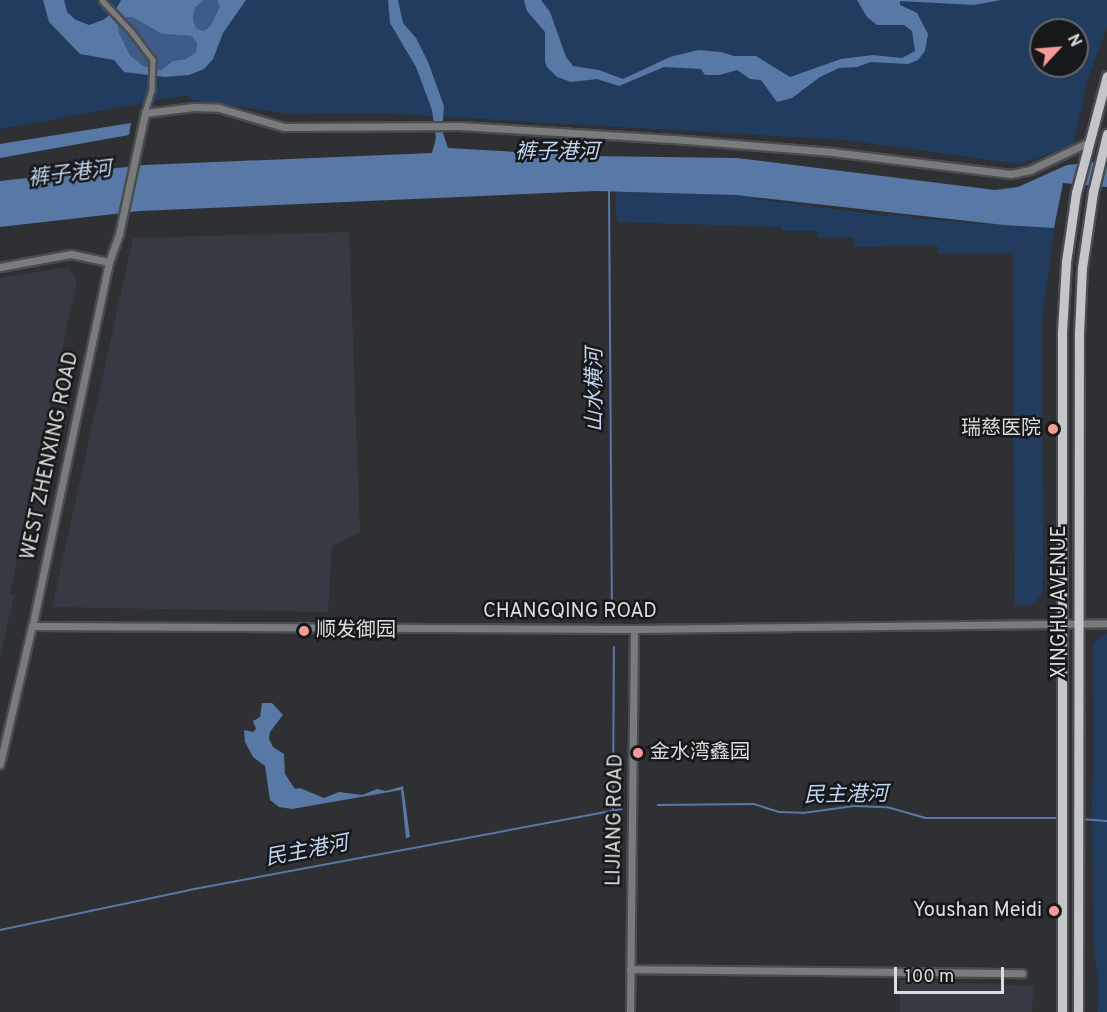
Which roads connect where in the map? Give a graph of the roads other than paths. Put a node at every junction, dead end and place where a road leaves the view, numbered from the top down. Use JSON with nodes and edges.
{"nodes":[{"id":1,"x":102,"y":0,"type":"edge"},
{"id":2,"x":1107,"y":76,"type":"edge"},
{"id":3,"x":145,"y":113,"type":"junction"},
{"id":4,"x":1107,"y":134,"type":"edge"},
{"id":5,"x":1089,"y":142,"type":"junction"},
{"id":6,"x":109,"y":262,"type":"junction"},
{"id":7,"x":0,"y":267,"type":"edge"},
{"id":8,"x":1078,"y":623,"type":"junction"},
{"id":9,"x":1107,"y":623,"type":"edge"},
{"id":10,"x":1064,"y":624,"type":"junction"},
{"id":11,"x":32,"y":626,"type":"junction"},
{"id":12,"x":634,"y":629,"type":"junction"},
{"id":13,"x":0,"y":764,"type":"edge"},
{"id":14,"x":630,"y":969,"type":"junction"},
{"id":15,"x":1022,"y":973,"type":"dead end"},
{"id":16,"x":630,"y":1012,"type":"edge"},
{"id":17,"x":1062,"y":1012,"type":"edge"},
{"id":18,"x":1078,"y":1012,"type":"edge"}],
"edges":[{"from":1,"to":3,"type":"street"},
{"from":2,"to":5,"type":"main road","name":"XINGHU AVENUE"},
{"from":3,"to":5,"type":"street"},
{"from":3,"to":6,"type":"street","name":"WEST ZHENXING ROAD"},
{"from":4,"to":8,"type":"main road","name":"XINGHU AVENUE"},
{"from":5,"to":10,"type":"main road","name":"XINGHU AVENUE"},
{"from":6,"to":7,"type":"street"},
{"from":6,"to":11,"type":"street","name":"WEST ZHENXING ROAD"},
{"from":8,"to":9,"type":"street","name":"CHANGQING ROAD"},
{"from":8,"to":10,"type":"street","name":"CHANGQING ROAD"},
{"from":8,"to":18,"type":"main road","name":"XINGHU AVENUE"},
{"from":10,"to":12,"type":"street","name":"CHANGQING ROAD"},
{"from":10,"to":17,"type":"main road","name":"XINGHU AVENUE"},
{"from":11,"to":12,"type":"street","name":"CHANGQING ROAD"},
{"from":11,"to":13,"type":"street","name":"WEST ZHENXING ROAD"},
{"from":12,"to":14,"type":"street","name":"LIJIANG ROAD"},
{"from":14,"to":15,"type":"street"},
{"from":14,"to":16,"type":"street","name":"LIJIANG ROAD"}]}
